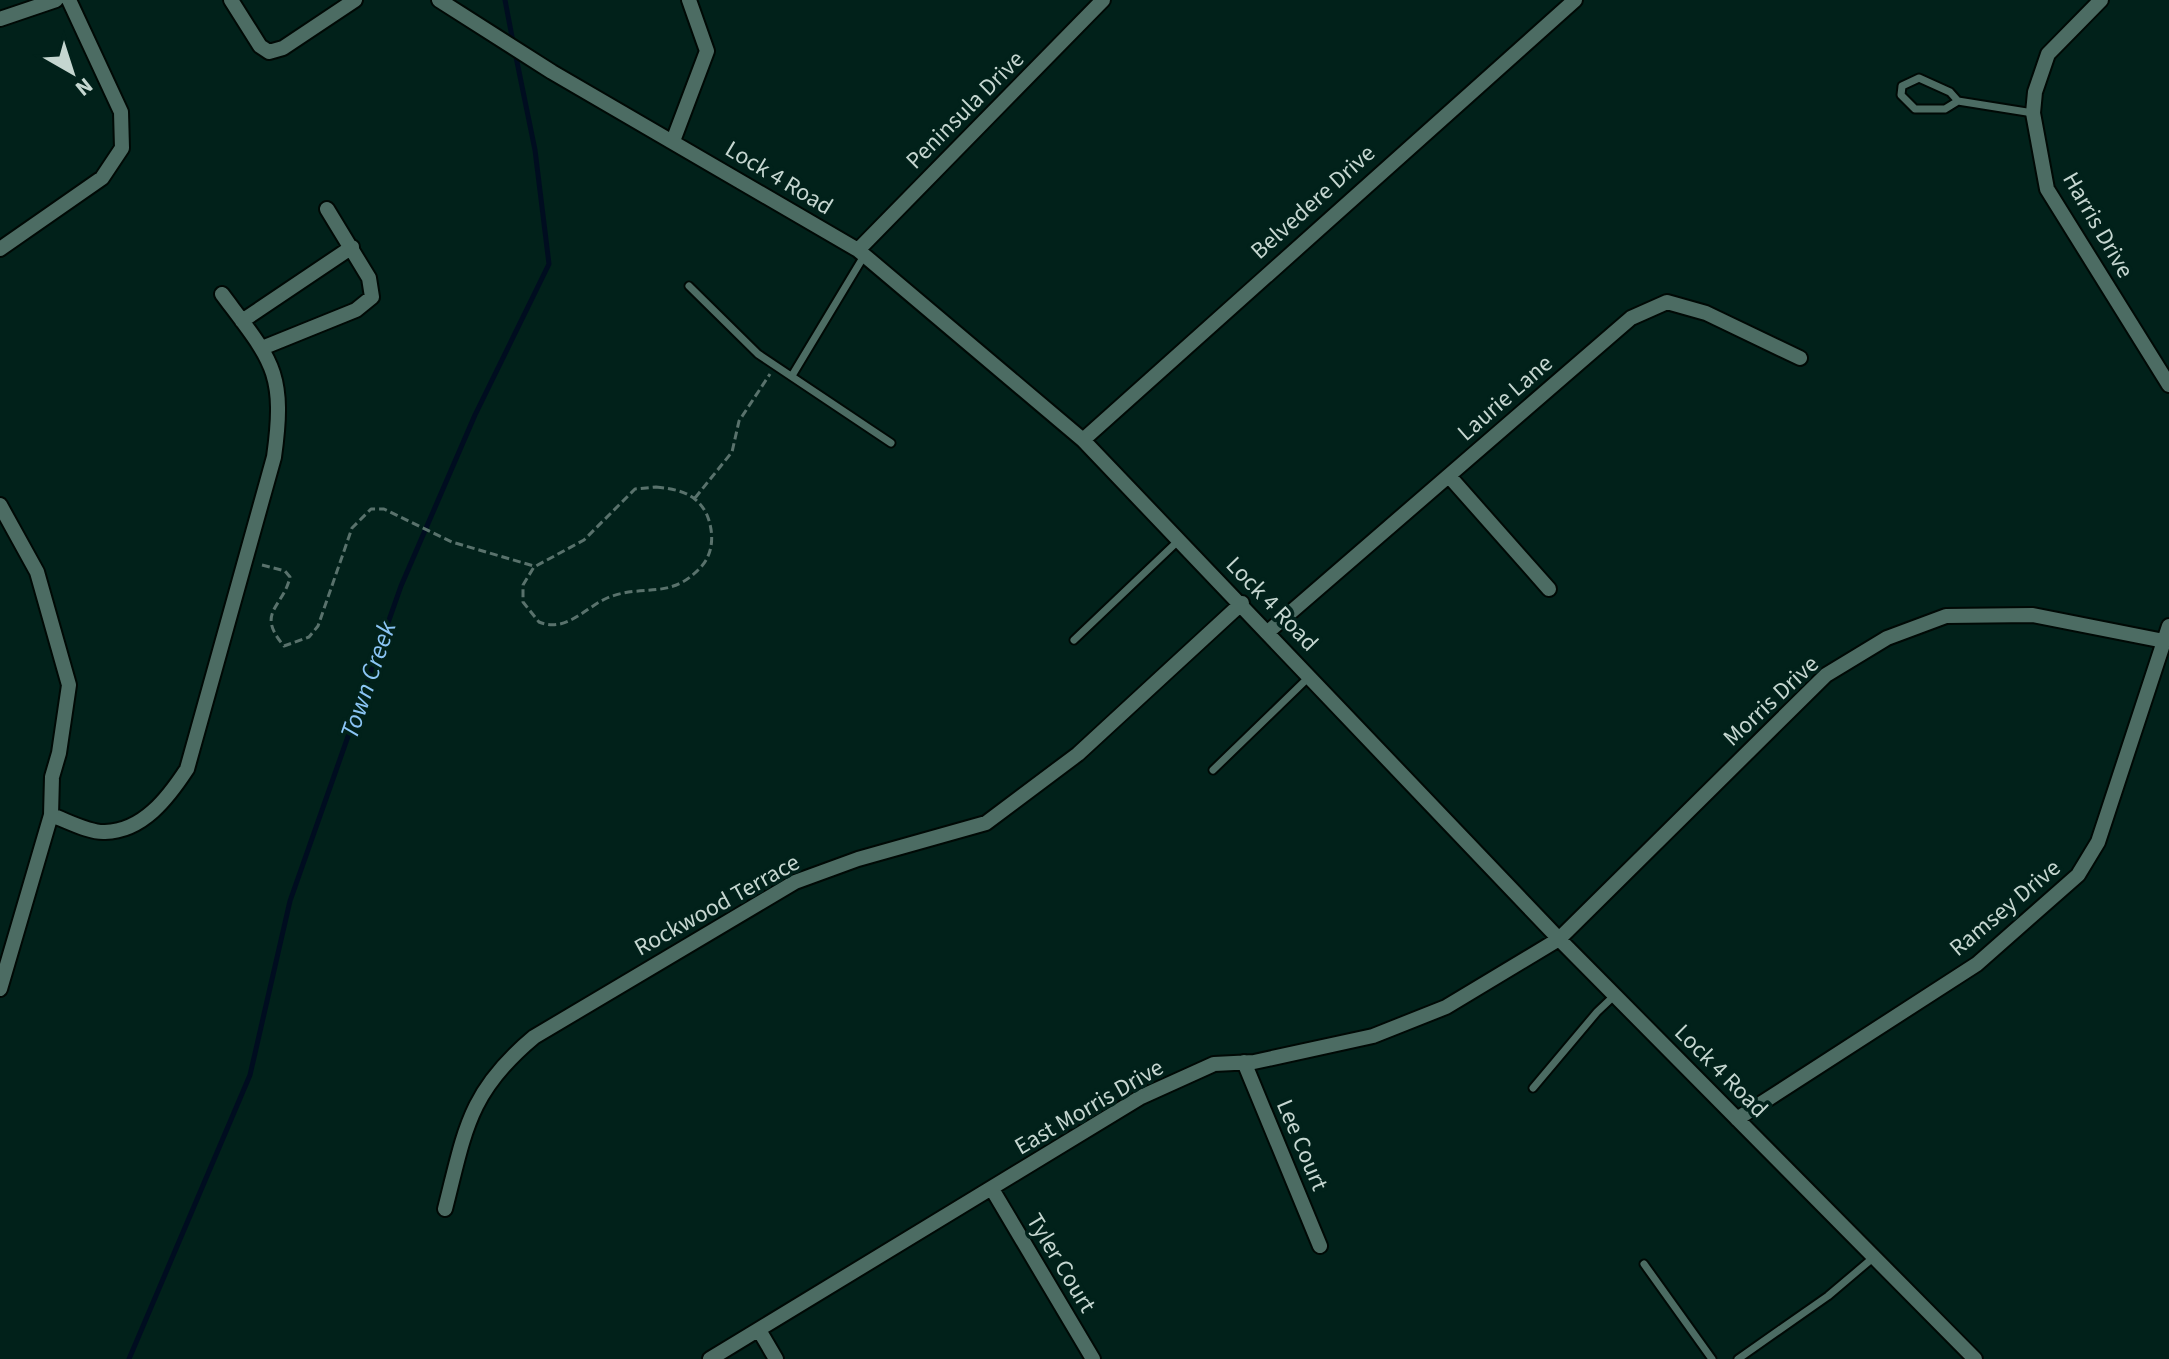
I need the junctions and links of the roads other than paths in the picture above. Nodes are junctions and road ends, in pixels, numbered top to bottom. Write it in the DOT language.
graph roads {
  1 [pos="56,0"];
  2 [pos="69,0"];
  3 [pos="231,0"];
  4 [pos="355,0"];
  5 [pos="439,0"];
  6 [pos="689,0"];
  7 [pos="1103,0"];
  8 [pos="1575,0"];
  9 [pos="2101,0"];
  10 [pos="0,19"];
  11 [pos="1958,101"];
  12 [pos="2033,113"];
  13 [pos="673,141"];
  14 [pos="327,209"];
  15 [pos="352,247"];
  16 [pos="0,249"];
  17 [pos="861,253"];
  18 [pos="689,286"];
  19 [pos="222,294"];
  20 [pos="242,321"];
  21 [pos="262,348"];
  22 [pos="1800,358"];
  23 [pos="793,374"];
  24 [pos="2169,385"];
  25 [pos="1083,440"];
  26 [pos="891,443"];
  27 [pos="1449,476"];
  28 [pos="0,505"];
  29 [pos="1180,539"];
  30 [pos="1549,589"];
  31 [pos="1242,603"];
  32 [pos="1269,631"];
  33 [pos="2167,634"];
  34 [pos="1074,640"];
  35 [pos="1311,676"];
  36 [pos="1213,770"];
  37 [pos="51,815"];
  38 [pos="1559,939"];
  39 [pos="0,989"];
  40 [pos="1615,995"];
  41 [pos="1244,1062"];
  42 [pos="1533,1088"];
  43 [pos="1737,1119"];
  44 [pos="992,1189"];
  45 [pos="445,1209"];
  46 [pos="1320,1246"];
  47 [pos="1874,1257"];
  48 [pos="1644,1264"];
  49 [pos="759,1330"];
  50 [pos="710,1359"];
  51 [pos="776,1359"];
  52 [pos="1093,1359"];
  53 [pos="1712,1359"];
  54 [pos="1738,1359"];
  55 [pos="1975,1359"];
  1 -- 10 [label="street"];
  2 -- 16 [label="street"];
  3 -- 4 [label="street"];
  5 -- 13 [label="street, Lock 4 Road"];
  6 -- 13 [label="street"];
  7 -- 17 [label="street, Peninsula Drive"];
  8 -- 25 [label="street, Belvedere Drive"];
  9 -- 12 [label="street, Harris Drive"];
  11 -- 11 [label="lane"];
  11 -- 12 [label="lane"];
  12 -- 24 [label="street, Harris Drive"];
  13 -- 17 [label="street, Lock 4 Road"];
  14 -- 15 [label="street"];
  15 -- 20 [label="street"];
  15 -- 21 [label="street"];
  17 -- 23 [label="lane"];
  17 -- 25 [label="street, Lock 4 Road"];
  18 -- 23 [label="lane"];
  19 -- 20 [label="street"];
  20 -- 21 [label="street"];
  21 -- 37 [label="street"];
  22 -- 27 [label="street, Laurie Lane"];
  23 -- 26 [label="lane"];
  25 -- 29 [label="street, Lock 4 Road"];
  27 -- 30 [label="street"];
  27 -- 32 [label="street, Laurie Lane"];
  28 -- 37 [label="street"];
  29 -- 31 [label="street, Lock 4 Road"];
  29 -- 34 [label="lane"];
  31 -- 32 [label="street, Lock 4 Road"];
  31 -- 45 [label="street, Rockwood Terrace"];
  32 -- 35 [label="street, Lock 4 Road"];
  33 -- 38 [label="street, Morris Drive"];
  33 -- 43 [label="street, Ramsey Drive"];
  35 -- 36 [label="lane"];
  35 -- 38 [label="street, Lock 4 Road"];
  37 -- 39 [label="street"];
  38 -- 40 [label="street, Lock 4 Road"];
  38 -- 41 [label="street, East Morris Drive"];
  40 -- 42 [label="lane"];
  40 -- 43 [label="street, Lock 4 Road"];
  41 -- 44 [label="street, East Morris Drive"];
  41 -- 46 [label="street, Lee Court"];
  43 -- 47 [label="street, Lock 4 Road"];
  44 -- 49 [label="street, East Morris Drive"];
  44 -- 52 [label="street, Tyler Court"];
  47 -- 54 [label="lane"];
  47 -- 55 [label="street, Lock 4 Road"];
  48 -- 53 [label="lane"];
  49 -- 50 [label="street, East Morris Drive"];
  49 -- 51 [label="street"];
}
